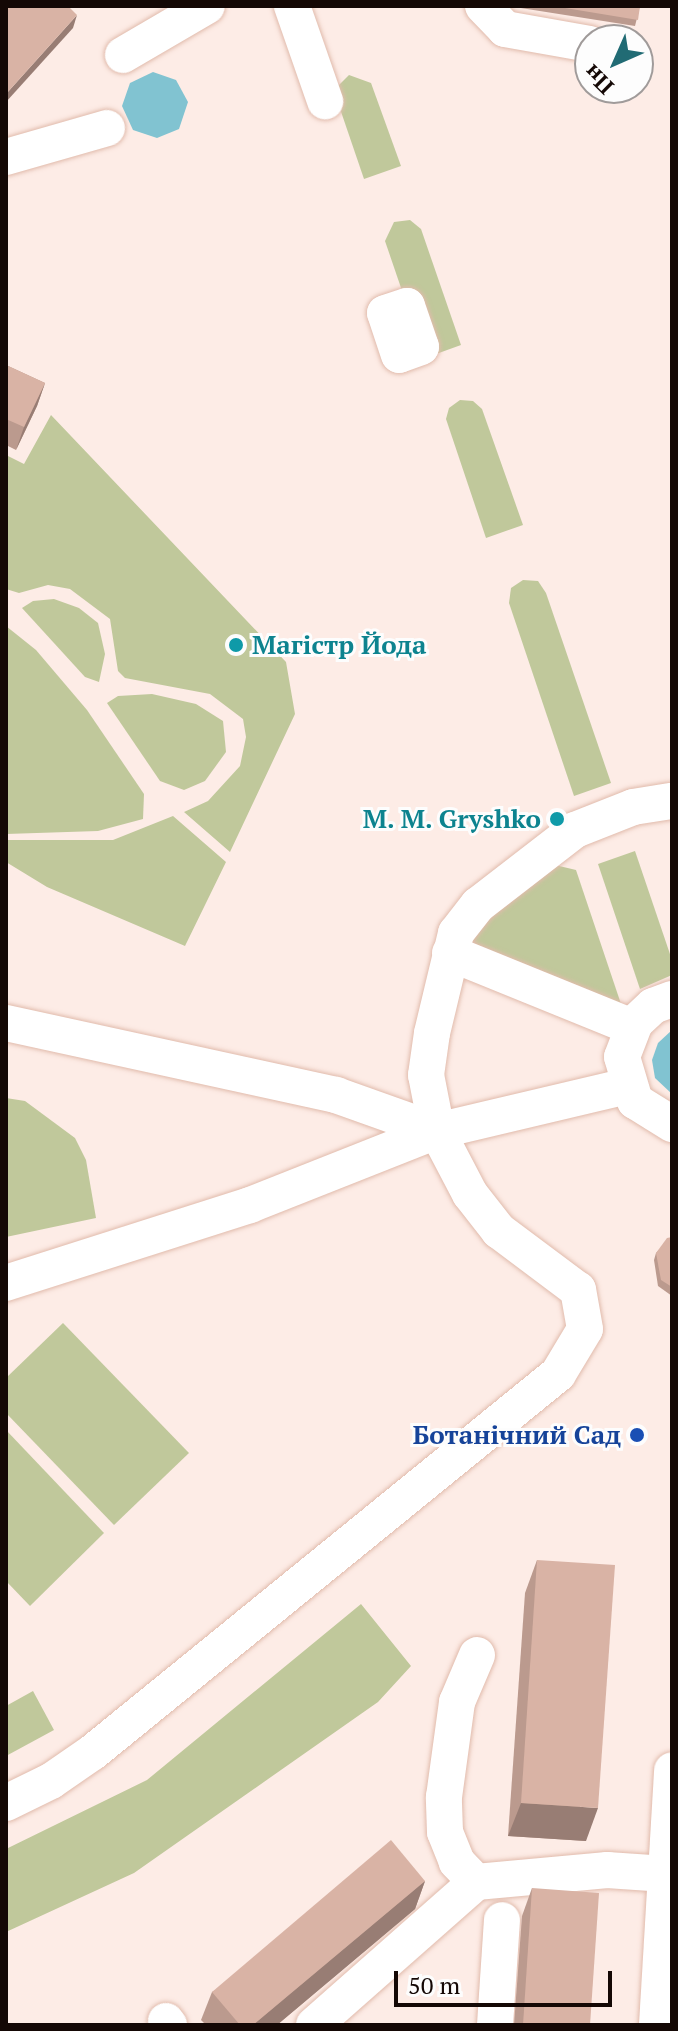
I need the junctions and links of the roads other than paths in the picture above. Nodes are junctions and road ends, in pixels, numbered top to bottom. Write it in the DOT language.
graph roads {
  1 [pos="207,6"];
  2 [pos="291,6"];
  3 [pos="483,6"];
  4 [pos="574,50"];
  5 [pos="123,55"];
  6 [pos="325,101"];
  7 [pos="107,128"];
  8 [pos="6,157"];
  9 [pos="672,801"];
  10 [pos="450,953"];
  11 [pos="672,999"];
  12 [pos="6,1023"];
  13 [pos="632,1027"];
  14 [pos="627,1086"];
  15 [pos="672,1124"];
  16 [pos="437,1131"];
  17 [pos="6,1283"];
  18 [pos="477,1655"];
  19 [pos="672,1770"];
  20 [pos="6,1803"];
  21 [pos="666,1874"];
  22 [pos="476,1882"];
  23 [pos="502,1920"];
  24 [pos="314,2025"];
  25 [pos="495,2025"];
  26 [pos="657,2025"];
  1 -- 5 [label="street"];
  2 -- 6 [label="street"];
  3 -- 4 [label="street"];
  7 -- 8 [label="street"];
  9 -- 10 [label="street"];
  10 -- 13 [label="street"];
  10 -- 16 [label="street"];
  11 -- 13 [label="street"];
  12 -- 16 [label="street"];
  13 -- 14 [label="street"];
  14 -- 15 [label="street"];
  14 -- 16 [label="street"];
  16 -- 17 [label="street"];
  16 -- 20 [label="street"];
  18 -- 22 [label="street"];
  19 -- 21 [label="street"];
  21 -- 22 [label="street"];
  21 -- 26 [label="street"];
  22 -- 24 [label="street"];
  23 -- 25 [label="street"];
}
